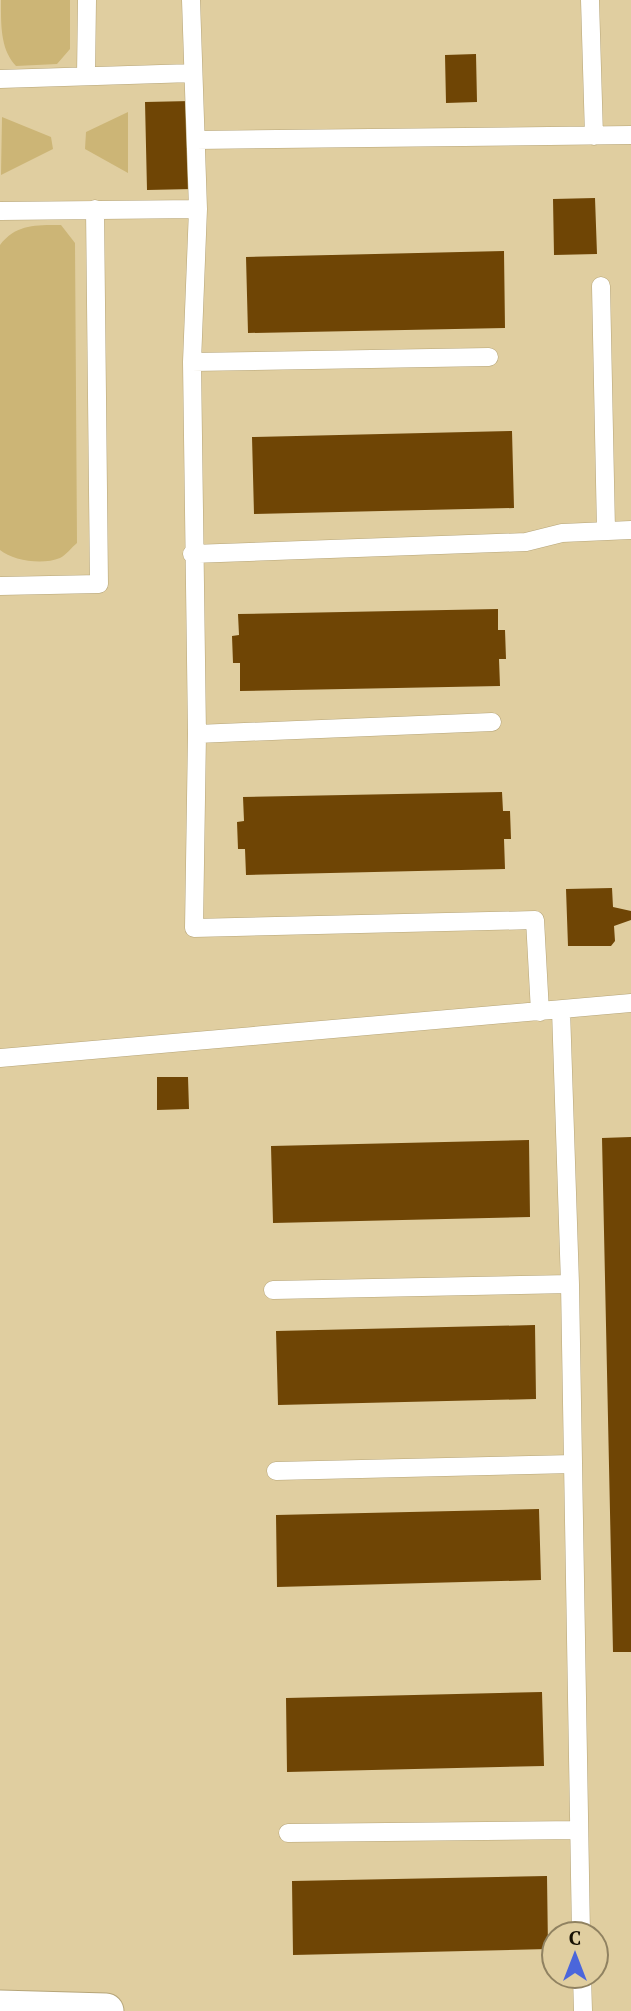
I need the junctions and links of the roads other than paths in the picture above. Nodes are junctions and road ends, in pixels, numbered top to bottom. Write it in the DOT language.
graph roads {
  1 [pos="87,0"];
  2 [pos="191,0"];
  3 [pos="590,0"];
  4 [pos="193,73"];
  5 [pos="86,76"];
  6 [pos="0,79"];
  7 [pos="631,135"];
  8 [pos="594,136"];
  9 [pos="195,140"];
  10 [pos="95,209"];
  11 [pos="198,209"];
  12 [pos="0,211"];
  13 [pos="601,286"];
  14 [pos="489,357"];
  15 [pos="192,362"];
  16 [pos="606,530"];
  17 [pos="631,530"];
  18 [pos="192,554"];
  19 [pos="0,586"];
  20 [pos="492,722"];
  21 [pos="197,734"];
  22 [pos="631,1003"];
  23 [pos="561,1010"];
  24 [pos="540,1012"];
  25 [pos="0,1058"];
  26 [pos="570,1284"];
  27 [pos="273,1290"];
  28 [pos="573,1464"];
  29 [pos="275,1471"];
  30 [pos="579,1830"];
  31 [pos="288,1833"];
  32 [pos="581,1920"];
  33 [pos="582,1990"];
  34 [pos="0,2008"];
  35 [pos="106,2011"];
  36 [pos="583,2011"];
  1 -- 5 [label="lane"];
  2 -- 4 [label="lane"];
  3 -- 8 [label="lane"];
  4 -- 5 [label="lane"];
  4 -- 9 [label="lane"];
  5 -- 6 [label="lane"];
  7 -- 8 [label="lane"];
  8 -- 9 [label="lane"];
  9 -- 11 [label="lane"];
  10 -- 11 [label="lane"];
  10 -- 12 [label="lane"];
  10 -- 19 [label="lane"];
  11 -- 15 [label="lane"];
  13 -- 16 [label="lane"];
  14 -- 15 [label="lane"];
  15 -- 18 [label="lane"];
  16 -- 17 [label="lane"];
  16 -- 18 [label="lane"];
  18 -- 21 [label="lane"];
  20 -- 21 [label="lane"];
  21 -- 24 [label="lane"];
  22 -- 23 [label="lane"];
  23 -- 24 [label="lane"];
  23 -- 26 [label="lane"];
  24 -- 25 [label="lane"];
  26 -- 27 [label="lane"];
  26 -- 28 [label="lane"];
  28 -- 29 [label="lane"];
  28 -- 30 [label="lane"];
  30 -- 31 [label="lane"];
  30 -- 32 [label="lane"];
  33 -- 36 [label="lane"];
  34 -- 35 [label="street"];
}
